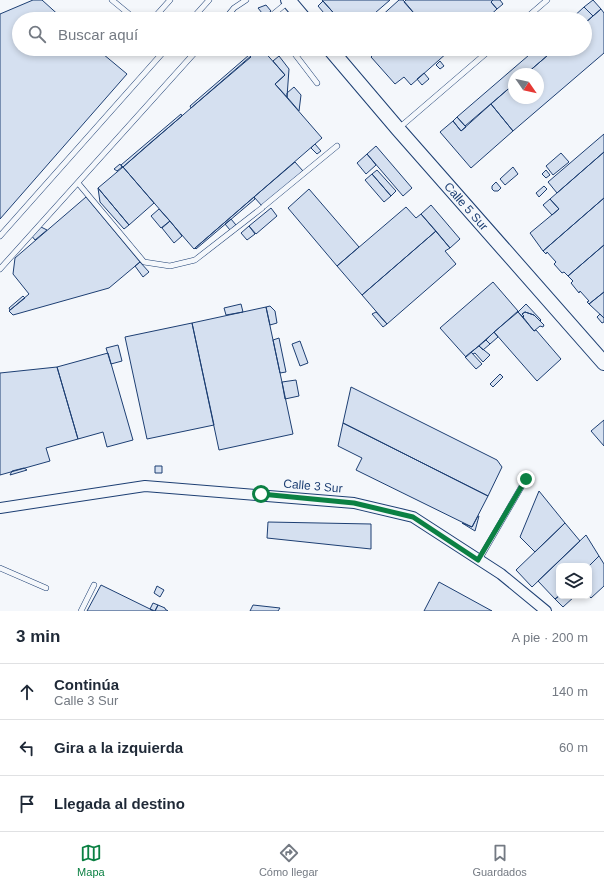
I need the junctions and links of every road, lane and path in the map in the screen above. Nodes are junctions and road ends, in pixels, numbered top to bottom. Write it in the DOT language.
graph roads {
  1 [pos="112,0"];
  2 [pos="170,0"];
  3 [pos="209,0"];
  4 [pos="246,0"];
  5 [pos="547,0"];
  6 [pos="289,1"];
  7 [pos="127,12"];
  8 [pos="159,12"];
  9 [pos="198,12"];
  10 [pos="231,12"];
  11 [pos="276,12"];
  12 [pos="298,12"];
  13 [pos="533,12"];
  14 [pos="160,56"];
  15 [pos="192,56"];
  16 [pos="296,56"];
  17 [pos="336,56"];
  18 [pos="483,56"];
  19 [pos="317,83"];
  20 [pos="398,129"];
  21 [pos="337,146"];
  22 [pos="78,183"];
  23 [pos="0,236"];
  24 [pos="0,269"];
  25 [pos="604,363"];
  26 [pos="526,479"];
  27 [pos="0,508"];
  28 [pos="478,560"];
  29 [pos="0,568"];
  30 [pos="94,585"];
  31 [pos="46,588"];
  32 [pos="81,611"];
  33 [pos="546,611"];
  1 -- 7 [label="lane"];
  2 -- 8 [label="lane"];
  3 -- 9 [label="lane"];
  4 -- 10 [label="lane"];
  5 -- 13 [label="lane"];
  6 -- 11 [label="lane"];
  6 -- 12 [label="street"];
  14 -- 23 [label="lane"];
  15 -- 22 [label="lane"];
  16 -- 19 [label="lane"];
  17 -- 20 [label="street, Calle 5 Sur"];
  18 -- 20 [label="lane"];
  20 -- 25 [label="street, Calle 5 Sur"];
  21 -- 22 [label="lane"];
  22 -- 24 [label="lane"];
  26 -- 28 [label="lane"];
  27 -- 28 [label="street, Calle 3 Sur"];
  28 -- 33 [label="street, Calle 3 Sur"];
  29 -- 31 [label="lane"];
  30 -- 32 [label="lane"];
}
